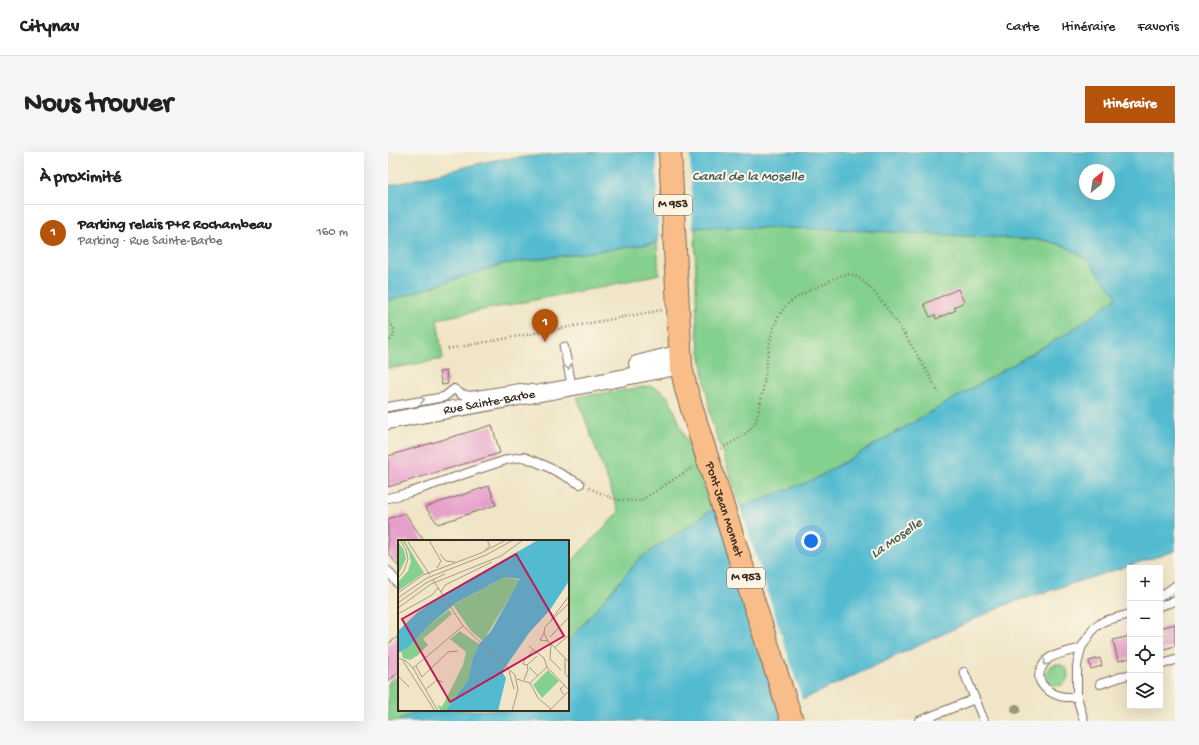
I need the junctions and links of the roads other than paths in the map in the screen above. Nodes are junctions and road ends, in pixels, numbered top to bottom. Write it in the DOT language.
graph roads {
  1 [pos="670,152"];
  2 [pos="564,347"];
  3 [pos="674,359"];
  4 [pos="572,387"];
  5 [pos="451,391"];
  6 [pos="551,391"];
  7 [pos="388,407"];
  8 [pos="449,410"];
  9 [pos="388,421"];
  10 [pos="580,484"];
  11 [pos="388,498"];
  12 [pos="388,571"];
  13 [pos="398,584"];
  14 [pos="1175,586"];
  15 [pos="1163,595"];
  16 [pos="1175,602"];
  17 [pos="1163,605"];
  18 [pos="1127,615"];
  19 [pos="1081,648"];
  20 [pos="1175,660"];
  21 [pos="1163,663"];
  22 [pos="964,672"];
  23 [pos="1127,675"];
  24 [pos="1100,684"];
  25 [pos="1078,697"];
  26 [pos="975,699"];
  27 [pos="792,721"];
  28 [pos="919,721"];
  29 [pos="984,721"];
  30 [pos="1084,721"];
  1 -- 3 [label="main road, M 953"];
  2 -- 4 [label="lane, one-way"];
  3 -- 4 [label="street, Rue Sainte-Barbe"];
  3 -- 27 [label="main road, Pont Jean Monnet / M 953, bridge"];
  4 -- 6 [label="street, Rue Sainte-Barbe"];
  5 -- 6 [label="lane"];
  7 -- 5 [label="lane, one-way"];
  5 -- 8 [label="lane"];
  6 -- 8 [label="street, Rue Sainte-Barbe"];
  8 -- 9 [label="street, Rue Sainte-Barbe"];
  10 -- 11 [label="lane"];
  12 -- 13 [label="lane"];
  14 -- 15 [label="lane"];
  16 -- 17 [label="lane"];
  18 -- 19 [label="lane"];
  19 -- 25 [label="lane"];
  19 -- 25 [label="lane, one-way"];
  20 -- 21 [label="lane"];
  22 -- 26 [label="lane"];
  23 -- 24 [label="lane"];
  25 -- 30 [label="lane"];
  26 -- 28 [label="lane"];
  26 -- 29 [label="lane"];
}
